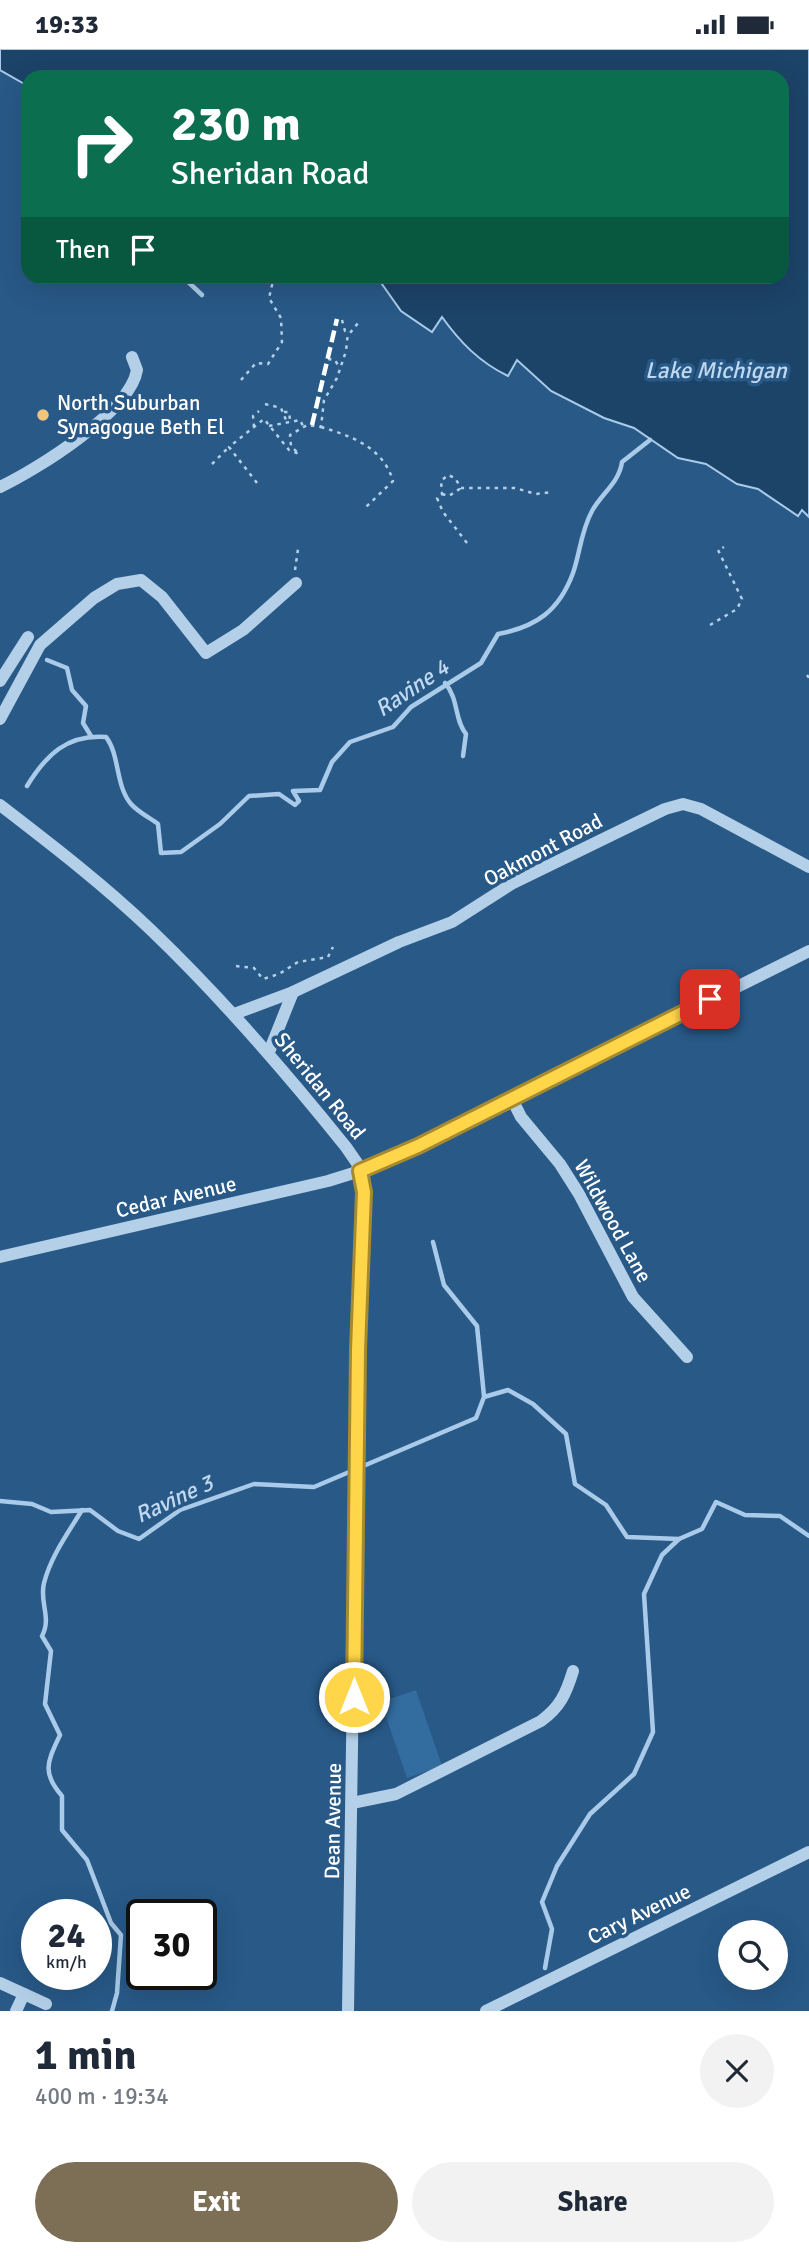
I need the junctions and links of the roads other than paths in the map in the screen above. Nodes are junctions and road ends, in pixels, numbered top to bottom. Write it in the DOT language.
graph roads {
  1 [pos="132,357"];
  2 [pos="0,487"];
  3 [pos="296,583"];
  4 [pos="29,637"];
  5 [pos="0,681"];
  6 [pos="0,719"];
  7 [pos="0,805"];
  8 [pos="809,867"];
  9 [pos="809,951"];
  10 [pos="293,992"];
  11 [pos="234,1014"];
  12 [pos="269,1052"];
  13 [pos="512,1099"];
  14 [pos="360,1171"];
  15 [pos="0,1257"];
  16 [pos="687,1357"];
  17 [pos="573,1671"];
  18 [pos="352,1804"];
  19 [pos="809,1852"];
  20 [pos="0,1983"];
  21 [pos="24,1994"];
  22 [pos="46,2004"];
  23 [pos="16,2011"];
  24 [pos="348,2011"];
  25 [pos="486,2011"];
  1 -- 2 [label="street"];
  3 -- 6 [label="street"];
  4 -- 5 [label="street"];
  7 -- 11 [label="street, Sheridan Road"];
  8 -- 10 [label="street, Oakmont Road"];
  9 -- 13 [label="street, Sheridan Road"];
  10 -- 11 [label="street, Oakmont Road"];
  10 -- 12 [label="street"];
  11 -- 12 [label="street, Sheridan Road"];
  12 -- 14 [label="street, Sheridan Road"];
  13 -- 14 [label="street, Sheridan Road"];
  13 -- 16 [label="street, Wildwood Lane"];
  14 -- 15 [label="street, Cedar Avenue"];
  14 -- 18 [label="street, Dean Avenue"];
  17 -- 18 [label="street"];
  18 -- 24 [label="street, Dean Avenue"];
  19 -- 25 [label="street, Cary Avenue"];
  20 -- 21 [label="street"];
  21 -- 22 [label="street"];
  21 -- 23 [label="street"];
}
